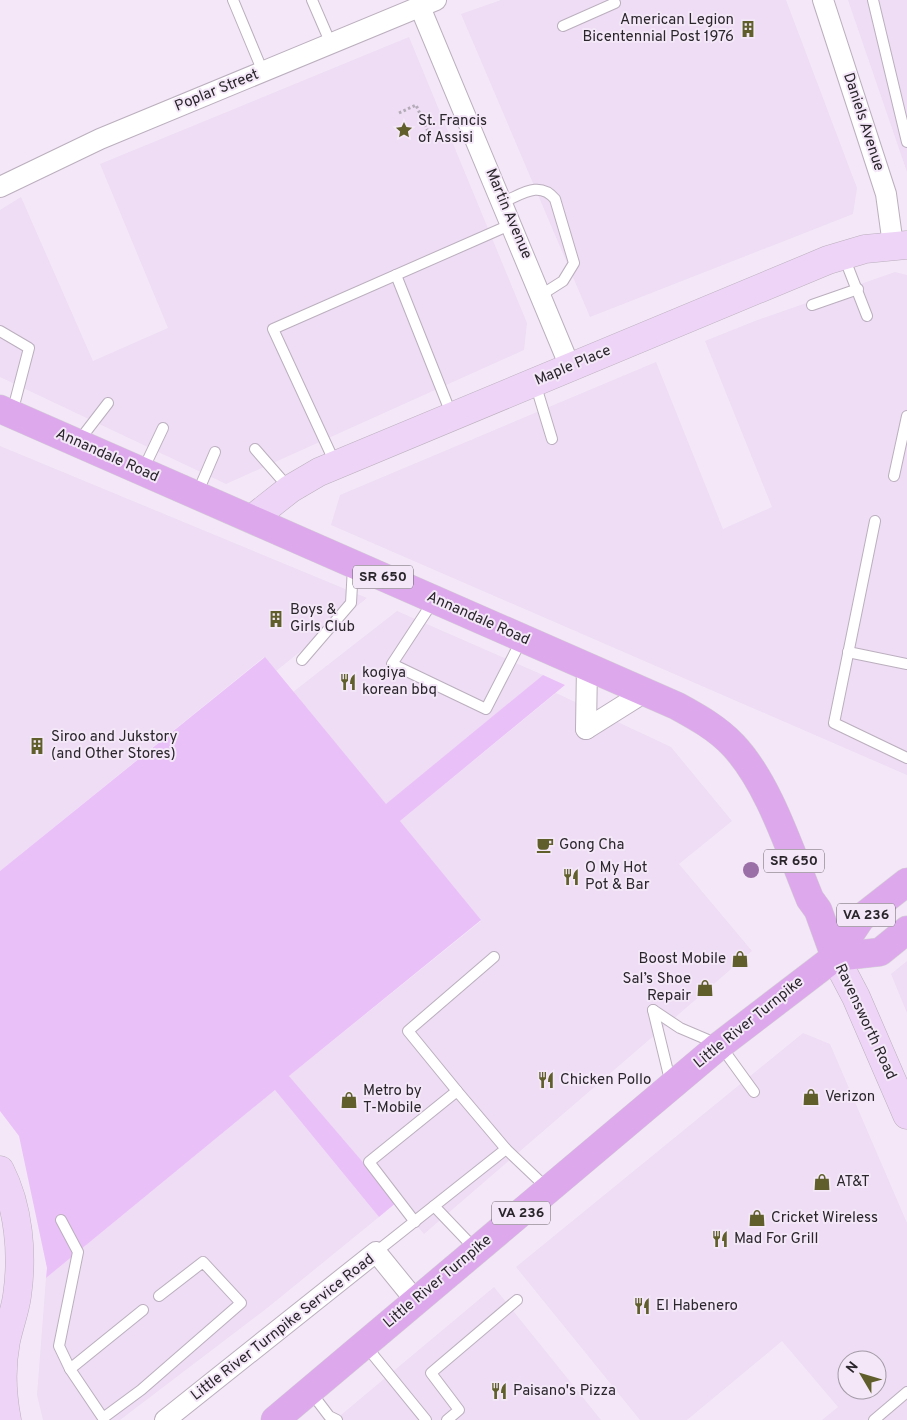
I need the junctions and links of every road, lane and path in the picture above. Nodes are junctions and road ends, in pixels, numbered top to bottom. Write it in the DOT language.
graph roads {
  1 [pos="233,0"];
  2 [pos="312,0"];
  3 [pos="823,0"];
  4 [pos="873,0"];
  5 [pos="617,1"];
  6 [pos="428,4"];
  7 [pos="563,26"];
  8 [pos="331,44"];
  9 [pos="263,72"];
  10 [pos="399,113"];
  11 [pos="904,125"];
  12 [pos="430,136"];
  13 [pos="907,142"];
  14 [pos="0,187"];
  15 [pos="502,202"];
  16 [pos="512,224"];
  17 [pos="900,245"];
  18 [pos="843,256"];
  19 [pos="396,275"];
  20 [pos="858,289"];
  21 [pos="541,295"];
  22 [pos="812,305"];
  23 [pos="867,316"];
  24 [pos="0,332"];
  25 [pos="570,367"];
  26 [pos="535,382"];
  27 [pos="108,403"];
  28 [pos="6,411"];
  29 [pos="452,416"];
  30 [pos="907,416"];
  31 [pos="164,428"];
  32 [pos="552,439"];
  33 [pos="77,442"];
  34 [pos="256,449"];
  35 [pos="215,452"];
  36 [pos="336,465"];
  37 [pos="142,471"];
  38 [pos="894,476"];
  39 [pos="290,489"];
  40 [pos="197,495"];
  41 [pos="252,519"];
  42 [pos="875,522"];
  43 [pos="353,563"];
  44 [pos="435,600"];
  45 [pos="523,638"];
  46 [pos="848,652"];
  47 [pos="302,660"];
  48 [pos="907,664"];
  49 [pos="587,666"];
  50 [pos="644,692"];
  51 [pos="907,758"];
  52 [pos="907,882"];
  53 [pos="907,930"];
  54 [pos="494,957"];
  55 [pos="835,957"];
  56 [pos="720,1045"];
  57 [pos="671,1086"];
  58 [pos="456,1091"];
  59 [pos="754,1092"];
  60 [pos="907,1115"];
  61 [pos="506,1149"];
  62 [pos="0,1170"];
  63 [pos="549,1190"];
  64 [pos="434,1206"];
  65 [pos="61,1220"];
  66 [pos="414,1222"];
  67 [pos="476,1250"];
  68 [pos="376,1252"];
  69 [pos="159,1296"];
  70 [pos="415,1300"];
  71 [pos="517,1300"];
  72 [pos="143,1310"];
  73 [pos="3,1339"];
  74 [pos="364,1344"];
  75 [pos="70,1368"];
  76 [pos="310,1390"];
  77 [pos="907,1392"];
  78 [pos="332,1419"];
  79 [pos="7,1420"];
  80 [pos="165,1420"];
  81 [pos="275,1420"];
  82 [pos="426,1420"];
  83 [pos="447,1420"];
  84 [pos="874,1420"];
  1 -- 9 [label="lane"];
  2 -- 8 [label="lane"];
  3 -- 17 [label="street, Daniels Avenue"];
  4 -- 11 [label="lane"];
  5 -- 7 [label="lane"];
  6 -- 8 [label="street, Poplar Street"];
  6 -- 15 [label="street, Martin Avenue"];
  8 -- 9 [label="street, Poplar Street"];
  9 -- 14 [label="street, Poplar Street"];
  10 -- 12 [label="path"];
  11 -- 13 [label="lane"];
  15 -- 16 [label="street, Martin Avenue"];
  15 -- 21 [label="lane"];
  16 -- 19 [label="lane"];
  16 -- 21 [label="street, Martin Avenue"];
  17 -- 18 [label="street, Maple Place"];
  18 -- 20 [label="lane"];
  18 -- 25 [label="street, Maple Place"];
  19 -- 29 [label="lane"];
  19 -- 36 [label="lane"];
  20 -- 22 [label="lane"];
  20 -- 23 [label="lane"];
  21 -- 25 [label="street, Martin Avenue"];
  24 -- 28 [label="lane"];
  25 -- 26 [label="street, Maple Place"];
  26 -- 29 [label="street, Maple Place"];
  26 -- 32 [label="lane"];
  27 -- 33 [label="lane"];
  28 -- 33 [label="main road, Annandale Road / SR 650"];
  29 -- 36 [label="street, Maple Place"];
  30 -- 38 [label="lane"];
  31 -- 37 [label="lane"];
  33 -- 37 [label="main road, Annandale Road / SR 650"];
  34 -- 39 [label="lane"];
  35 -- 40 [label="lane"];
  36 -- 39 [label="street, Maple Place"];
  37 -- 40 [label="main road, Annandale Road / SR 650"];
  39 -- 41 [label="street, Maple Place"];
  40 -- 41 [label="main road, Annandale Road / SR 650"];
  41 -- 43 [label="main road, Annandale Road / SR 650"];
  42 -- 46 [label="lane"];
  43 -- 44 [label="main road, Annandale Road / SR 650"];
  43 -- 47 [label="lane"];
  44 -- 45 [label="main road, Annandale Road / SR 650"];
  44 -- 45 [label="lane"];
  45 -- 49 [label="main road, Annandale Road / SR 650"];
  46 -- 48 [label="lane"];
  46 -- 51 [label="lane"];
  49 -- 50 [label="main road, Annandale Road / SR 650"];
  49 -- 50 [label="street"];
  50 -- 55 [label="main road, Annandale Road / SR 650"];
  52 -- 55 [label="main road, Little River Turnpike / VA 236"];
  53 -- 55 [label="main road, VA 236"];
  54 -- 58 [label="lane"];
  55 -- 56 [label="main road, Little River Turnpike / VA 236"];
  55 -- 60 [label="street, Ravensworth Road"];
  56 -- 57 [label="main road, Little River Turnpike / VA 236"];
  56 -- 57 [label="lane"];
  56 -- 59 [label="lane"];
  57 -- 63 [label="main road, Little River Turnpike / VA 236"];
  58 -- 61 [label="lane"];
  58 -- 66 [label="lane"];
  61 -- 63 [label="lane"];
  61 -- 64 [label="lane"];
  62 -- 73 [label="street"];
  63 -- 67 [label="main road, Little River Turnpike / VA 236"];
  64 -- 66 [label="lane"];
  64 -- 67 [label="lane"];
  65 -- 75 [label="lane"];
  66 -- 68 [label="lane"];
  67 -- 70 [label="main road, Little River Turnpike / VA 236"];
  68 -- 70 [label="street, Little River Turnpike Service Road"];
  68 -- 80 [label="street, Little River Turnpike Service Road"];
  69 -- 75 [label="lane"];
  70 -- 74 [label="main road, Little River Turnpike / VA 236"];
  71 -- 83 [label="lane"];
  72 -- 75 [label="lane"];
  73 -- 79 [label="street"];
  74 -- 76 [label="main road, Little River Turnpike / VA 236"];
  74 -- 82 [label="lane"];
  76 -- 78 [label="lane"];
  76 -- 81 [label="main road, Little River Turnpike / VA 236"];
  77 -- 84 [label="lane"];
}
